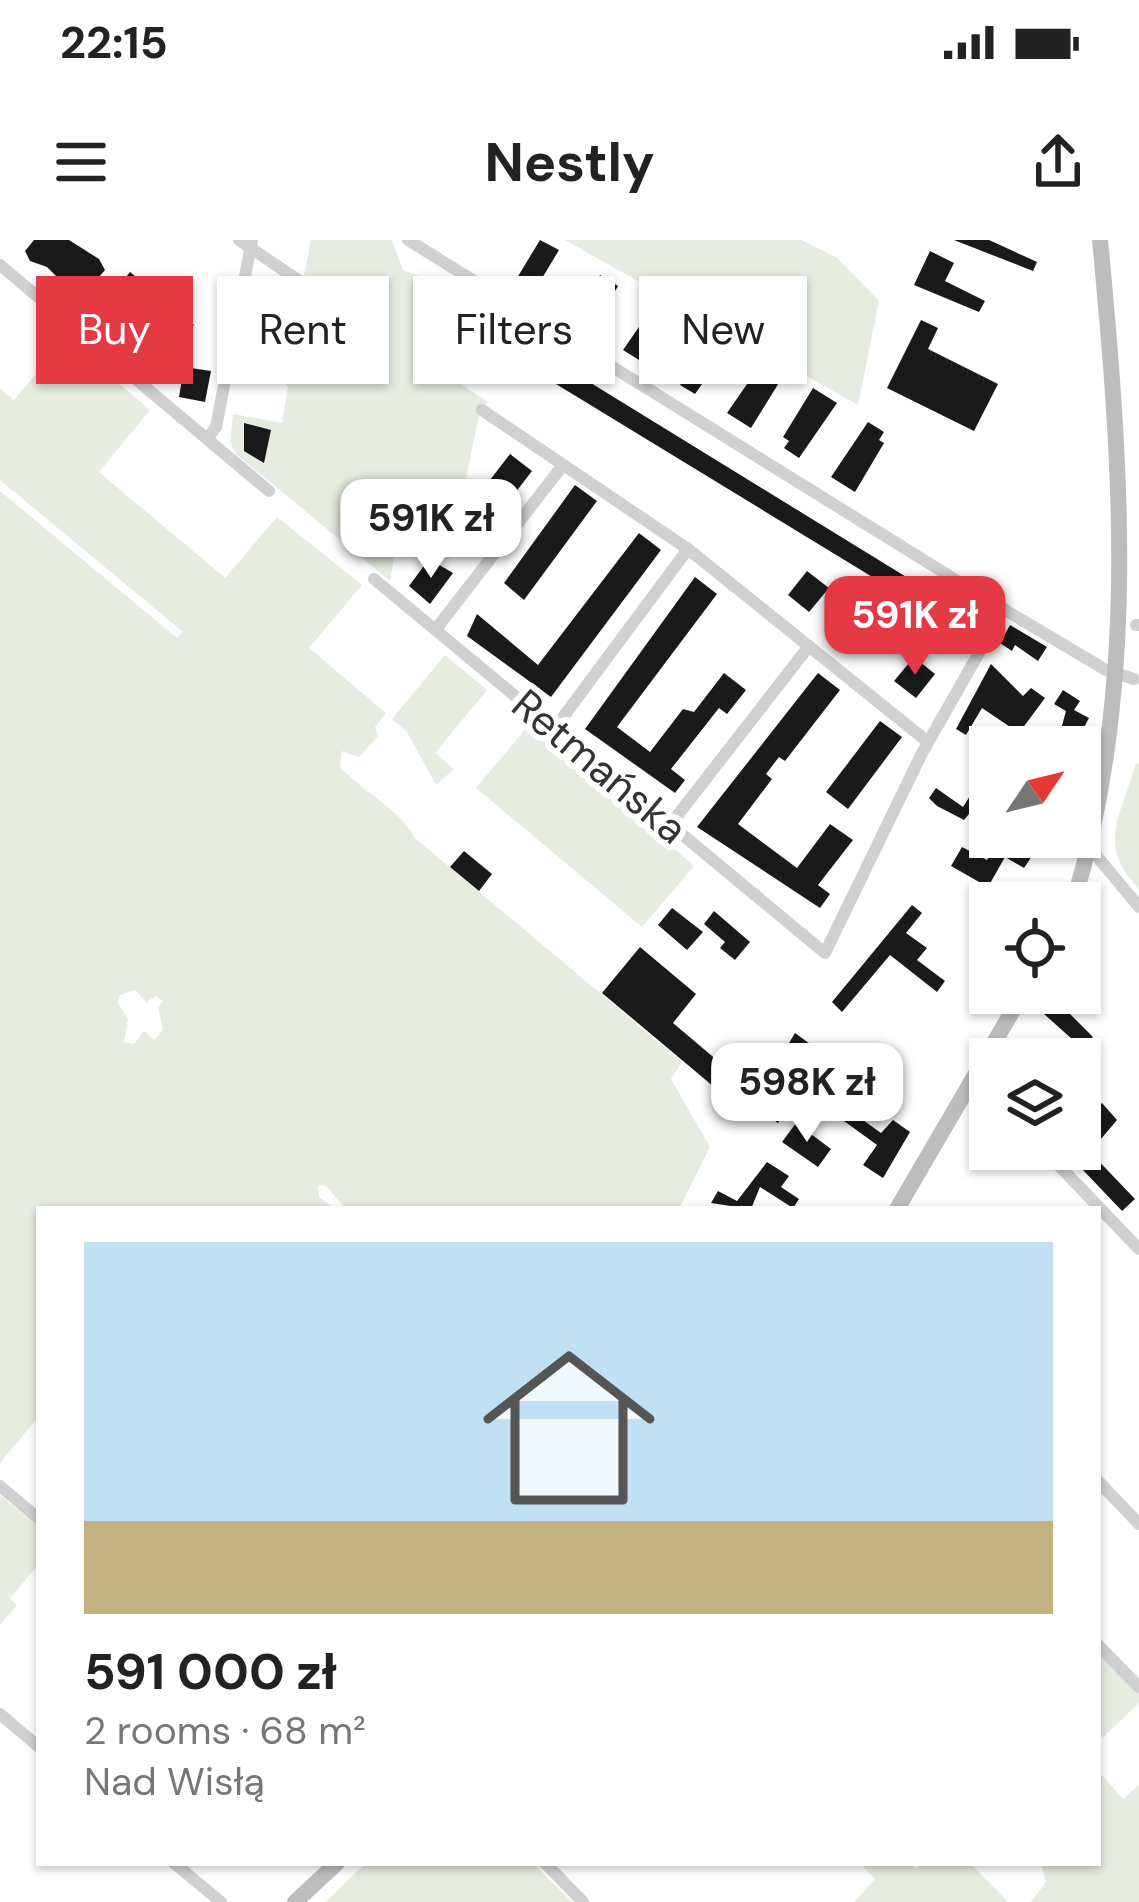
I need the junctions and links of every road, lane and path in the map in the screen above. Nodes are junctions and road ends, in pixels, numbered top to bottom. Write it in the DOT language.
graph roads {
  1 [pos="408,240"];
  2 [pos="1100,240"];
  3 [pos="248,243"];
  4 [pos="0,265"];
  5 [pos="293,276"];
  6 [pos="482,410"];
  7 [pos="207,439"];
  8 [pos="563,465"];
  9 [pos="269,491"];
  10 [pos="688,549"];
  11 [pos="374,579"];
  12 [pos="1004,609"];
  13 [pos="1137,625"];
  14 [pos="436,629"];
  15 [pos="809,646"];
  16 [pos="1134,679"];
  17 [pos="555,728"];
  18 [pos="928,742"];
  19 [pos="670,825"];
  20 [pos="1101,833"];
  21 [pos="1098,858"];
  22 [pos="1139,907"];
  23 [pos="969,1086"];
  24 [pos="1063,1170"];
  25 [pos="899,1206"];
  26 [pos="1098,1206"];
  27 [pos="1101,1209"];
  28 [pos="1139,1249"];
  29 [pos="1101,1484"];
  30 [pos="0,1486"];
  31 [pos="36,1516"];
  32 [pos="1139,1524"];
  33 [pos="1101,1648"];
  34 [pos="1139,1687"];
  35 [pos="0,1714"];
  36 [pos="36,1744"];
  37 [pos="178,1866"];
  38 [pos="334,1866"];
  39 [pos="548,1866"];
  40 [pos="221,1902"];
  41 [pos="296,1902"];
  42 [pos="583,1902"];
  1 -- 12 [label="street"];
  2 -- 13 [label="main road"];
  3 -- 5 [label="street"];
  3 -- 7 [label="street"];
  4 -- 7 [label="street"];
  6 -- 8 [label="street"];
  7 -- 9 [label="street"];
  8 -- 10 [label="street"];
  8 -- 14 [label="street"];
  10 -- 15 [label="street"];
  10 -- 17 [label="street"];
  11 -- 14 [label="street, Retmańska"];
  12 -- 16 [label="street"];
  12 -- 18 [label="street"];
  13 -- 16 [label="main road"];
  14 -- 17 [label="street, Retmańska"];
  15 -- 18 [label="street"];
  15 -- 19 [label="street"];
  16 -- 20 [label="main road"];
  17 -- 19 [label="street, Retmańska"];
  18 -- 19 [label="street, Retmańska"];
  21 -- 22 [label="street"];
  23 -- 25 [label="main road"];
  24 -- 26 [label="street"];
  27 -- 28 [label="street"];
  29 -- 32 [label="street"];
  30 -- 31 [label="street"];
  33 -- 34 [label="street"];
  35 -- 36 [label="street"];
  37 -- 40 [label="street"];
  38 -- 41 [label="main road"];
  39 -- 42 [label="street"];
}
